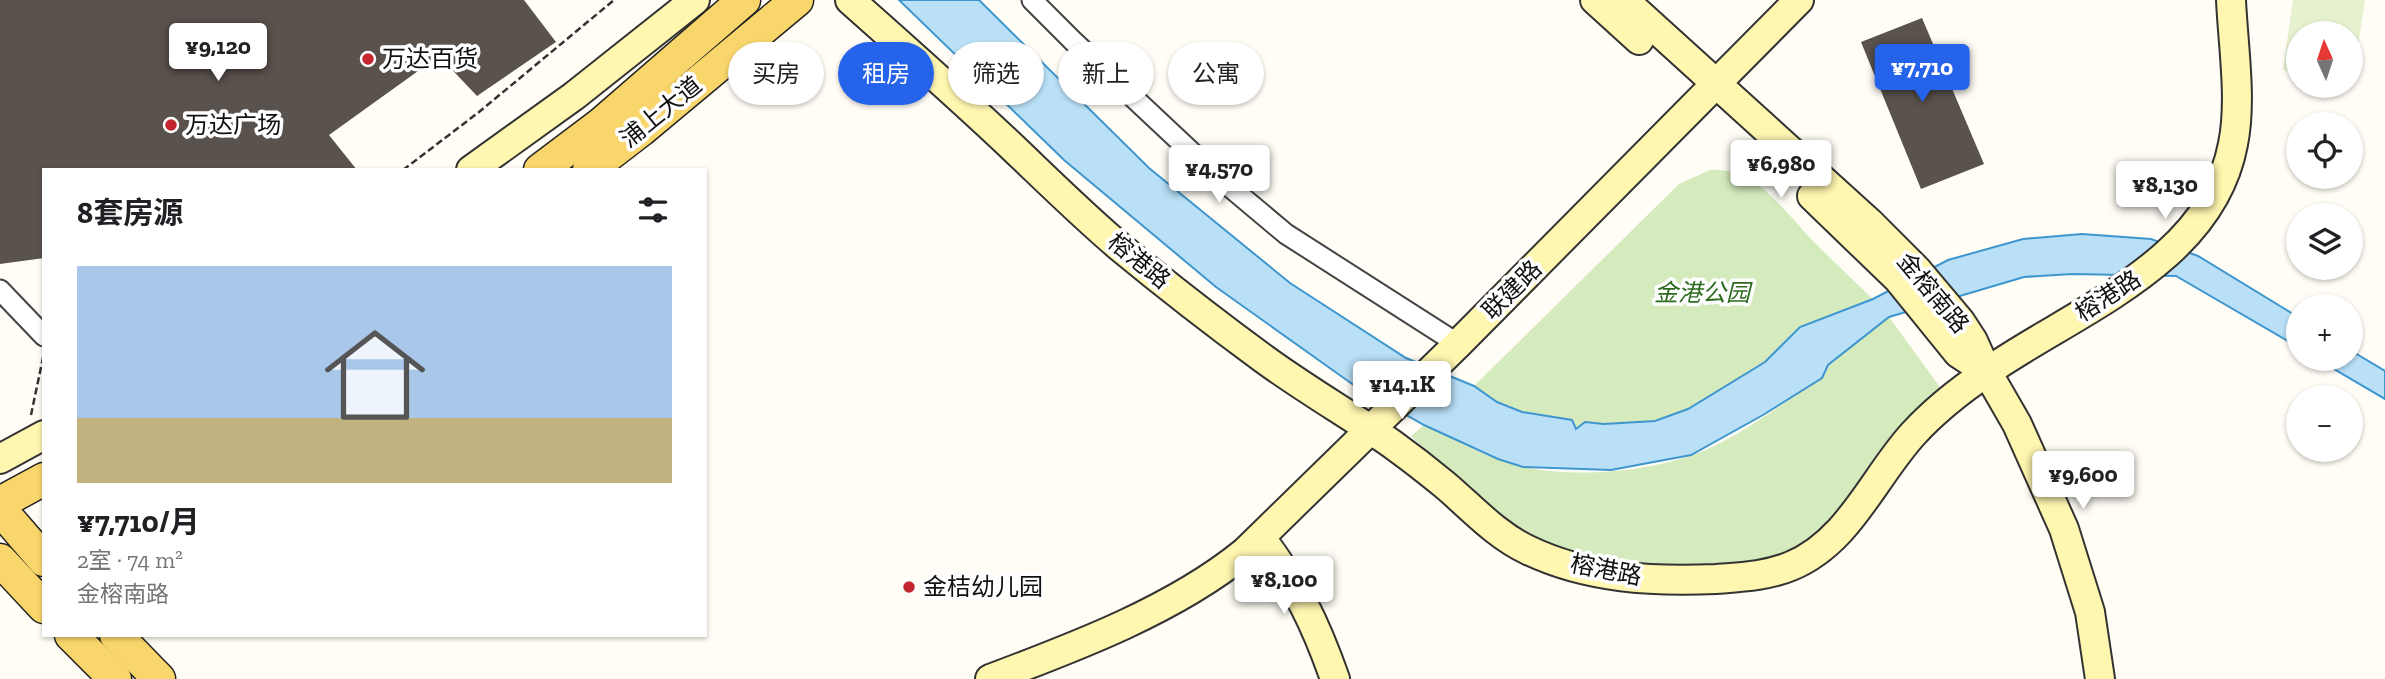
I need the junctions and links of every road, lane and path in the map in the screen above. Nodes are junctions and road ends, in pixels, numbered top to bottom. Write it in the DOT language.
graph roads {
  1 [pos="614,0"];
  2 [pos="695,0"];
  3 [pos="744,0"];
  4 [pos="797,0"];
  5 [pos="850,0"];
  6 [pos="1032,0"];
  7 [pos="1595,0"];
  8 [pos="1624,0"];
  9 [pos="1799,0"];
  10 [pos="2231,0"];
  11 [pos="1710,91"];
  12 [pos="406,168"];
  13 [pos="474,168"];
  14 [pos="543,168"];
  15 [pos="592,168"];
  16 [pos="0,290"];
  17 [pos="42,334"];
  18 [pos="1458,345"];
  19 [pos="42,370"];
  20 [pos="1987,372"];
  21 [pos="1371,430"];
  22 [pos="34,440"];
  23 [pos="0,460"];
  24 [pos="42,480"];
  25 [pos="0,503"];
  26 [pos="0,509"];
  27 [pos="22,533"];
  28 [pos="1261,538"];
  29 [pos="42,558"];
  30 [pos="0,560"];
  31 [pos="42,605"];
  32 [pos="74,637"];
  33 [pos="118,637"];
  34 [pos="115,679"];
  35 [pos="159,679"];
  36 [pos="990,679"];
  37 [pos="1335,679"];
  38 [pos="2100,679"];
  1 -- 12 [label="path"];
  2 -- 13 [label="street"];
  3 -- 14 [label="main road, 浦上大道"];
  4 -- 15 [label="main road, 浦上大道"];
  5 -- 21 [label="street, 榕港路"];
  6 -- 18 [label="street"];
  7 -- 11 [label="street"];
  8 -- 11 [label="street, 金榕南路"];
  9 -- 11 [label="street, 联建路"];
  10 -- 20 [label="street, 榕港路"];
  11 -- 18 [label="street, 联建路"];
  11 -- 20 [label="street, 金榕南路"];
  16 -- 17 [label="street"];
  18 -- 21 [label="street, 联建路"];
  19 -- 22 [label="path"];
  20 -- 21 [label="street, 榕港路"];
  20 -- 38 [label="street, 金榕南路"];
  21 -- 28 [label="street, 联建路"];
  22 -- 23 [label="street"];
  24 -- 25 [label="main road"];
  26 -- 27 [label="main road"];
  27 -- 29 [label="main road"];
  28 -- 36 [label="street, 联建路"];
  28 -- 37 [label="street"];
  30 -- 31 [label="main road"];
  32 -- 34 [label="main road"];
  33 -- 35 [label="main road"];
}
